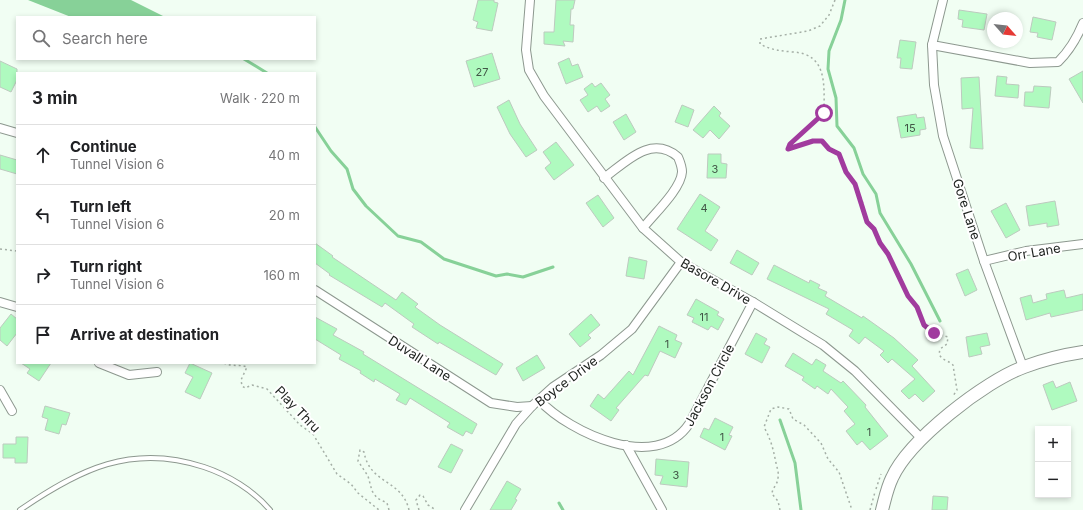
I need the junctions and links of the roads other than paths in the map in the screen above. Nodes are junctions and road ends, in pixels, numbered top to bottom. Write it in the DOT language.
graph roads {
  1 [pos="530,0"];
  2 [pos="943,0"];
  3 [pos="1083,22"];
  4 [pos="932,45"];
  5 [pos="0,128"];
  6 [pos="16,133"];
  7 [pos="604,178"];
  8 [pos="643,228"];
  9 [pos="1083,244"];
  10 [pos="984,261"];
  11 [pos="681,262"];
  12 [pos="316,291"];
  13 [pos="0,302"];
  14 [pos="753,302"];
  15 [pos="16,307"];
  16 [pos="1083,352"];
  17 [pos="102,364"];
  18 [pos="1022,367"];
  19 [pos="157,372"];
  20 [pos="0,390"];
  21 [pos="539,400"];
  22 [pos="532,406"];
  23 [pos="12,411"];
  24 [pos="921,438"];
  25 [pos="626,445"];
  26 [pos="20,510"];
  27 [pos="270,510"];
  28 [pos="464,510"];
  29 [pos="662,510"];
  30 [pos="882,510"];
  1 -- 7 [label="street, Basore Drive"];
  2 -- 4 [label="street, Gore Lane"];
  3 -- 4 [label="street"];
  4 -- 10 [label="street, Gore Lane"];
  5 -- 6 [label="street"];
  7 -- 8 [label="street, Basore Drive"];
  7 -- 8 [label="street"];
  8 -- 11 [label="street, Basore Drive"];
  9 -- 10 [label="street, Orr Lane"];
  10 -- 18 [label="street, Gore Lane"];
  11 -- 14 [label="street, Basore Drive"];
  11 -- 21 [label="street, Boyce Drive"];
  12 -- 22 [label="street, Duvall Lane"];
  13 -- 15 [label="street"];
  14 -- 24 [label="street, Basore Drive"];
  14 -- 25 [label="street, Jackson Circle"];
  16 -- 18 [label="street"];
  17 -- 19 [label="street"];
  18 -- 24 [label="street"];
  20 -- 23 [label="street"];
  21 -- 22 [label="street, Boyce Drive"];
  21 -- 25 [label="street, Jackson Circle"];
  22 -- 28 [label="street, Boyce Drive"];
  24 -- 30 [label="street"];
  25 -- 29 [label="street"];
  26 -- 27 [label="lane"];
}
